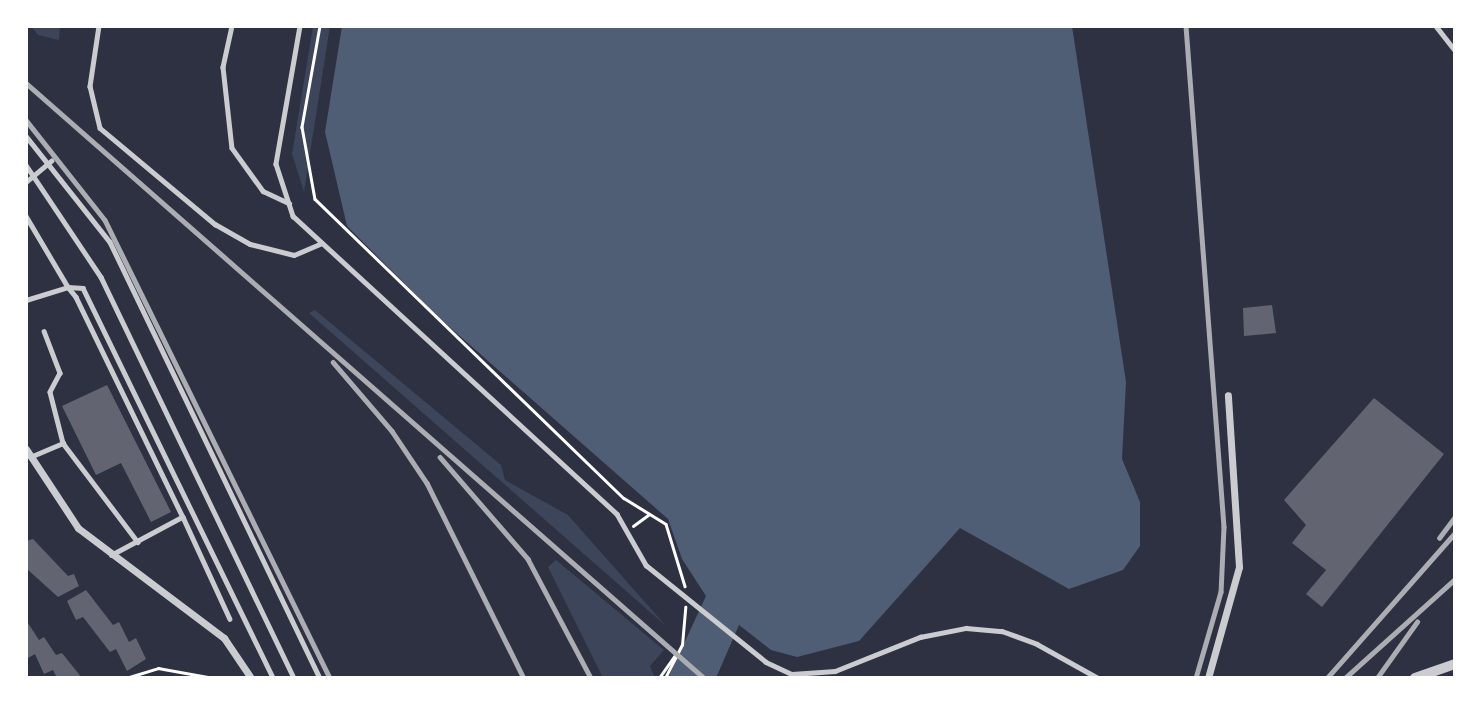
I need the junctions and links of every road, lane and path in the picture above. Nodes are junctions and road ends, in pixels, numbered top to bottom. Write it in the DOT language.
graph roads {
  1 [pos="99,26"];
  2 [pos="232,26"];
  3 [pos="300,26"];
  4 [pos="320,26"];
  5 [pos="1436,26"];
  6 [pos="1455,50"];
  7 [pos="26,136"];
  8 [pos="51,161"];
  9 [pos="26,165"];
  10 [pos="34,173"];
  11 [pos="26,182"];
  12 [pos="289,203"];
  13 [pos="26,216"];
  14 [pos="322,243"];
  15 [pos="68,287"];
  16 [pos="26,300"];
  17 [pos="44,331"];
  18 [pos="1228,395"];
  19 [pos="64,443"];
  20 [pos="28,453"];
  21 [pos="648,515"];
  22 [pos="183,517"];
  23 [pos="627,530"];
  24 [pos="138,542"];
  25 [pos="111,556"];
  26 [pos="230,620"];
  27 [pos="682,645"];
  28 [pos="1455,663"];
  29 [pos="126,678"];
  30 [pos="213,678"];
  31 [pos="251,678"];
  32 [pos="273,678"];
  33 [pos="294,678"];
  34 [pos="320,678"];
  35 [pos="659,678"];
  36 [pos="665,678"];
  37 [pos="1098,678"];
  38 [pos="1208,678"];
  39 [pos="1415,678"];
  1 -- 14 [label="lane"];
  2 -- 12 [label="lane"];
  3 -- 12 [label="lane"];
  4 -- 21 [label="path"];
  5 -- 6 [label="lane"];
  7 -- 8 [label="lane"];
  8 -- 10 [label="lane"];
  8 -- 34 [label="lane"];
  9 -- 10 [label="lane"];
  10 -- 11 [label="lane"];
  10 -- 33 [label="lane"];
  12 -- 14 [label="lane"];
  13 -- 15 [label="lane"];
  14 -- 23 [label="lane"];
  15 -- 16 [label="lane"];
  15 -- 22 [label="lane"];
  15 -- 32 [label="lane"];
  17 -- 19 [label="lane"];
  18 -- 38 [label="street"];
  19 -- 20 [label="lane"];
  19 -- 24 [label="lane"];
  20 -- 25 [label="street"];
  21 -- 23 [label="path"];
  21 -- 27 [label="path"];
  22 -- 24 [label="lane"];
  22 -- 26 [label="lane"];
  23 -- 37 [label="lane"];
  24 -- 25 [label="lane"];
  25 -- 31 [label="street"];
  27 -- 35 [label="path"];
  27 -- 36 [label="path"];
  28 -- 39 [label="street"];
  29 -- 30 [label="path"];
}
